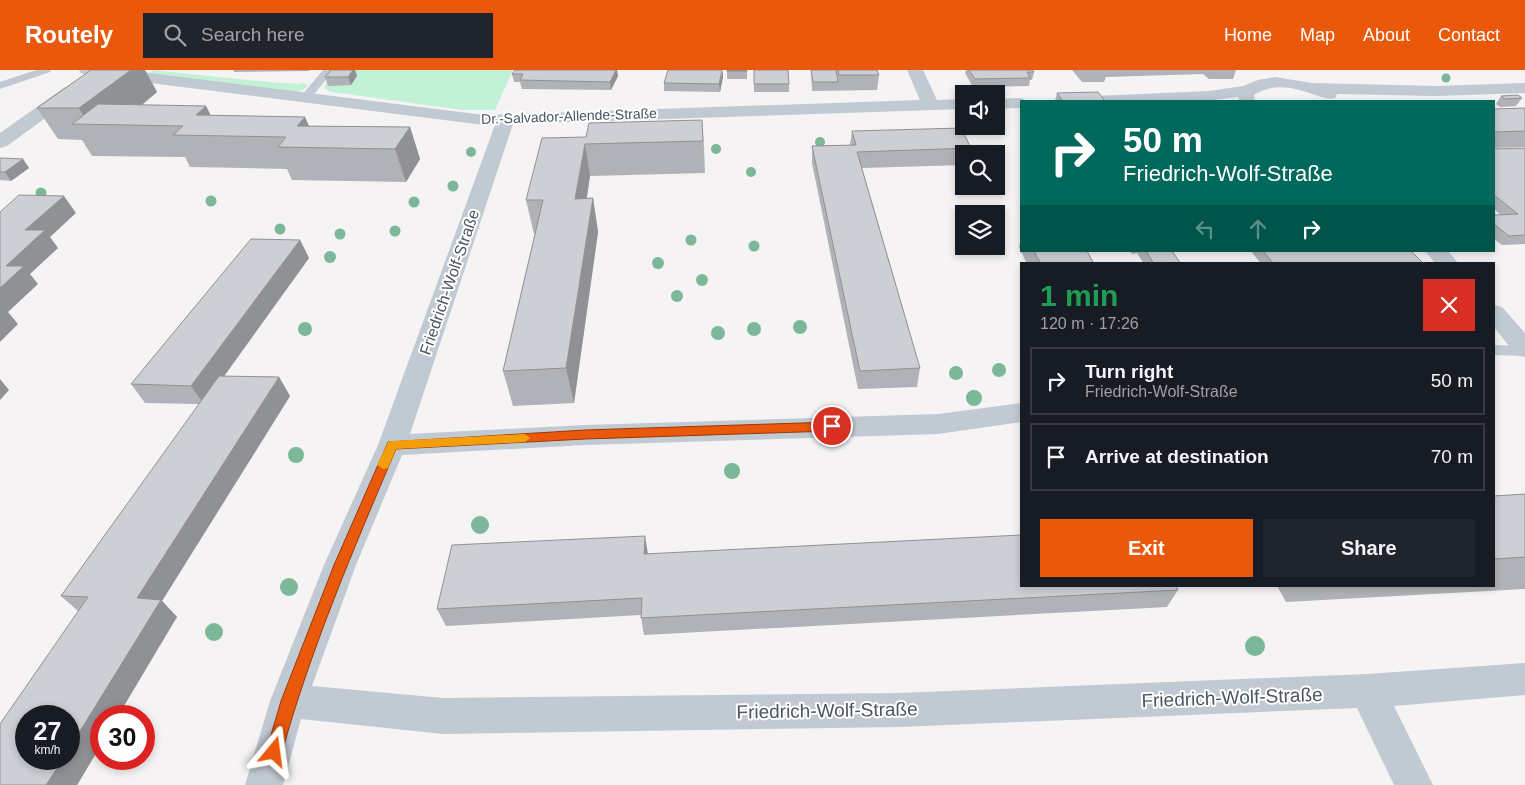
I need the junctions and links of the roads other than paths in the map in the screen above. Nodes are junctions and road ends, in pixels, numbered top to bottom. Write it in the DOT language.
graph roads {
  1 [pos="46,70"];
  2 [pos="330,70"];
  3 [pos="915,70"];
  4 [pos="1261,70"];
  5 [pos="93,71"];
  6 [pos="127,72"];
  7 [pos="1274,83"];
  8 [pos="0,86"];
  9 [pos="1312,88"];
  10 [pos="1525,88"];
  11 [pos="1436,91"];
  12 [pos="1247,96"];
  13 [pos="306,97"];
  14 [pos="1138,100"];
  15 [pos="1340,100"];
  16 [pos="1371,100"];
  17 [pos="1020,103"];
  18 [pos="955,104"];
  19 [pos="1005,104"];
  20 [pos="931,105"];
  21 [pos="506,119"];
  22 [pos="0,142"];
  23 [pos="1437,252"];
  24 [pos="1446,262"];
  25 [pos="1495,313"];
  26 [pos="1495,350"];
  27 [pos="1525,350"];
  28 [pos="1020,413"];
  29 [pos="392,445"];
  30 [pos="1525,679"];
  31 [pos="1367,691"];
  32 [pos="288,701"];
  33 [pos="264,785"];
  34 [pos="1414,785"];
  1 -- 8 [label="lane"];
  2 -- 13 [label="lane"];
  3 -- 20 [label="street"];
  4 -- 7 [label="street"];
  5 -- 6 [label="street, Dr.-Salvador-Allende-Straße"];
  5 -- 22 [label="street"];
  6 -- 13 [label="street, Dr.-Salvador-Allende-Straße"];
  7 -- 9 [label="street"];
  7 -- 12 [label="street"];
  9 -- 11 [label="street"];
  9 -- 15 [label="street"];
  10 -- 11 [label="street"];
  11 -- 16 [label="street"];
  12 -- 14 [label="street"];
  13 -- 21 [label="street, Dr.-Salvador-Allende-Straße"];
  17 -- 19 [label="street"];
  18 -- 20 [label="street, Dr.-Salvador-Allende-Straße"];
  20 -- 21 [label="street, Dr.-Salvador-Allende-Straße"];
  21 -- 29 [label="street, Friedrich-Wolf-Straße"];
  23 -- 24 [label="street"];
  25 -- 27 [label="street"];
  26 -- 27 [label="lane"];
  28 -- 29 [label="street"];
  29 -- 32 [label="street, Friedrich-Wolf-Straße"];
  30 -- 31 [label="street, Friedrich-Wolf-Straße"];
  31 -- 32 [label="street, Friedrich-Wolf-Straße"];
  31 -- 34 [label="street"];
  32 -- 33 [label="street, Friedrich-Wolf-Straße"];
}
